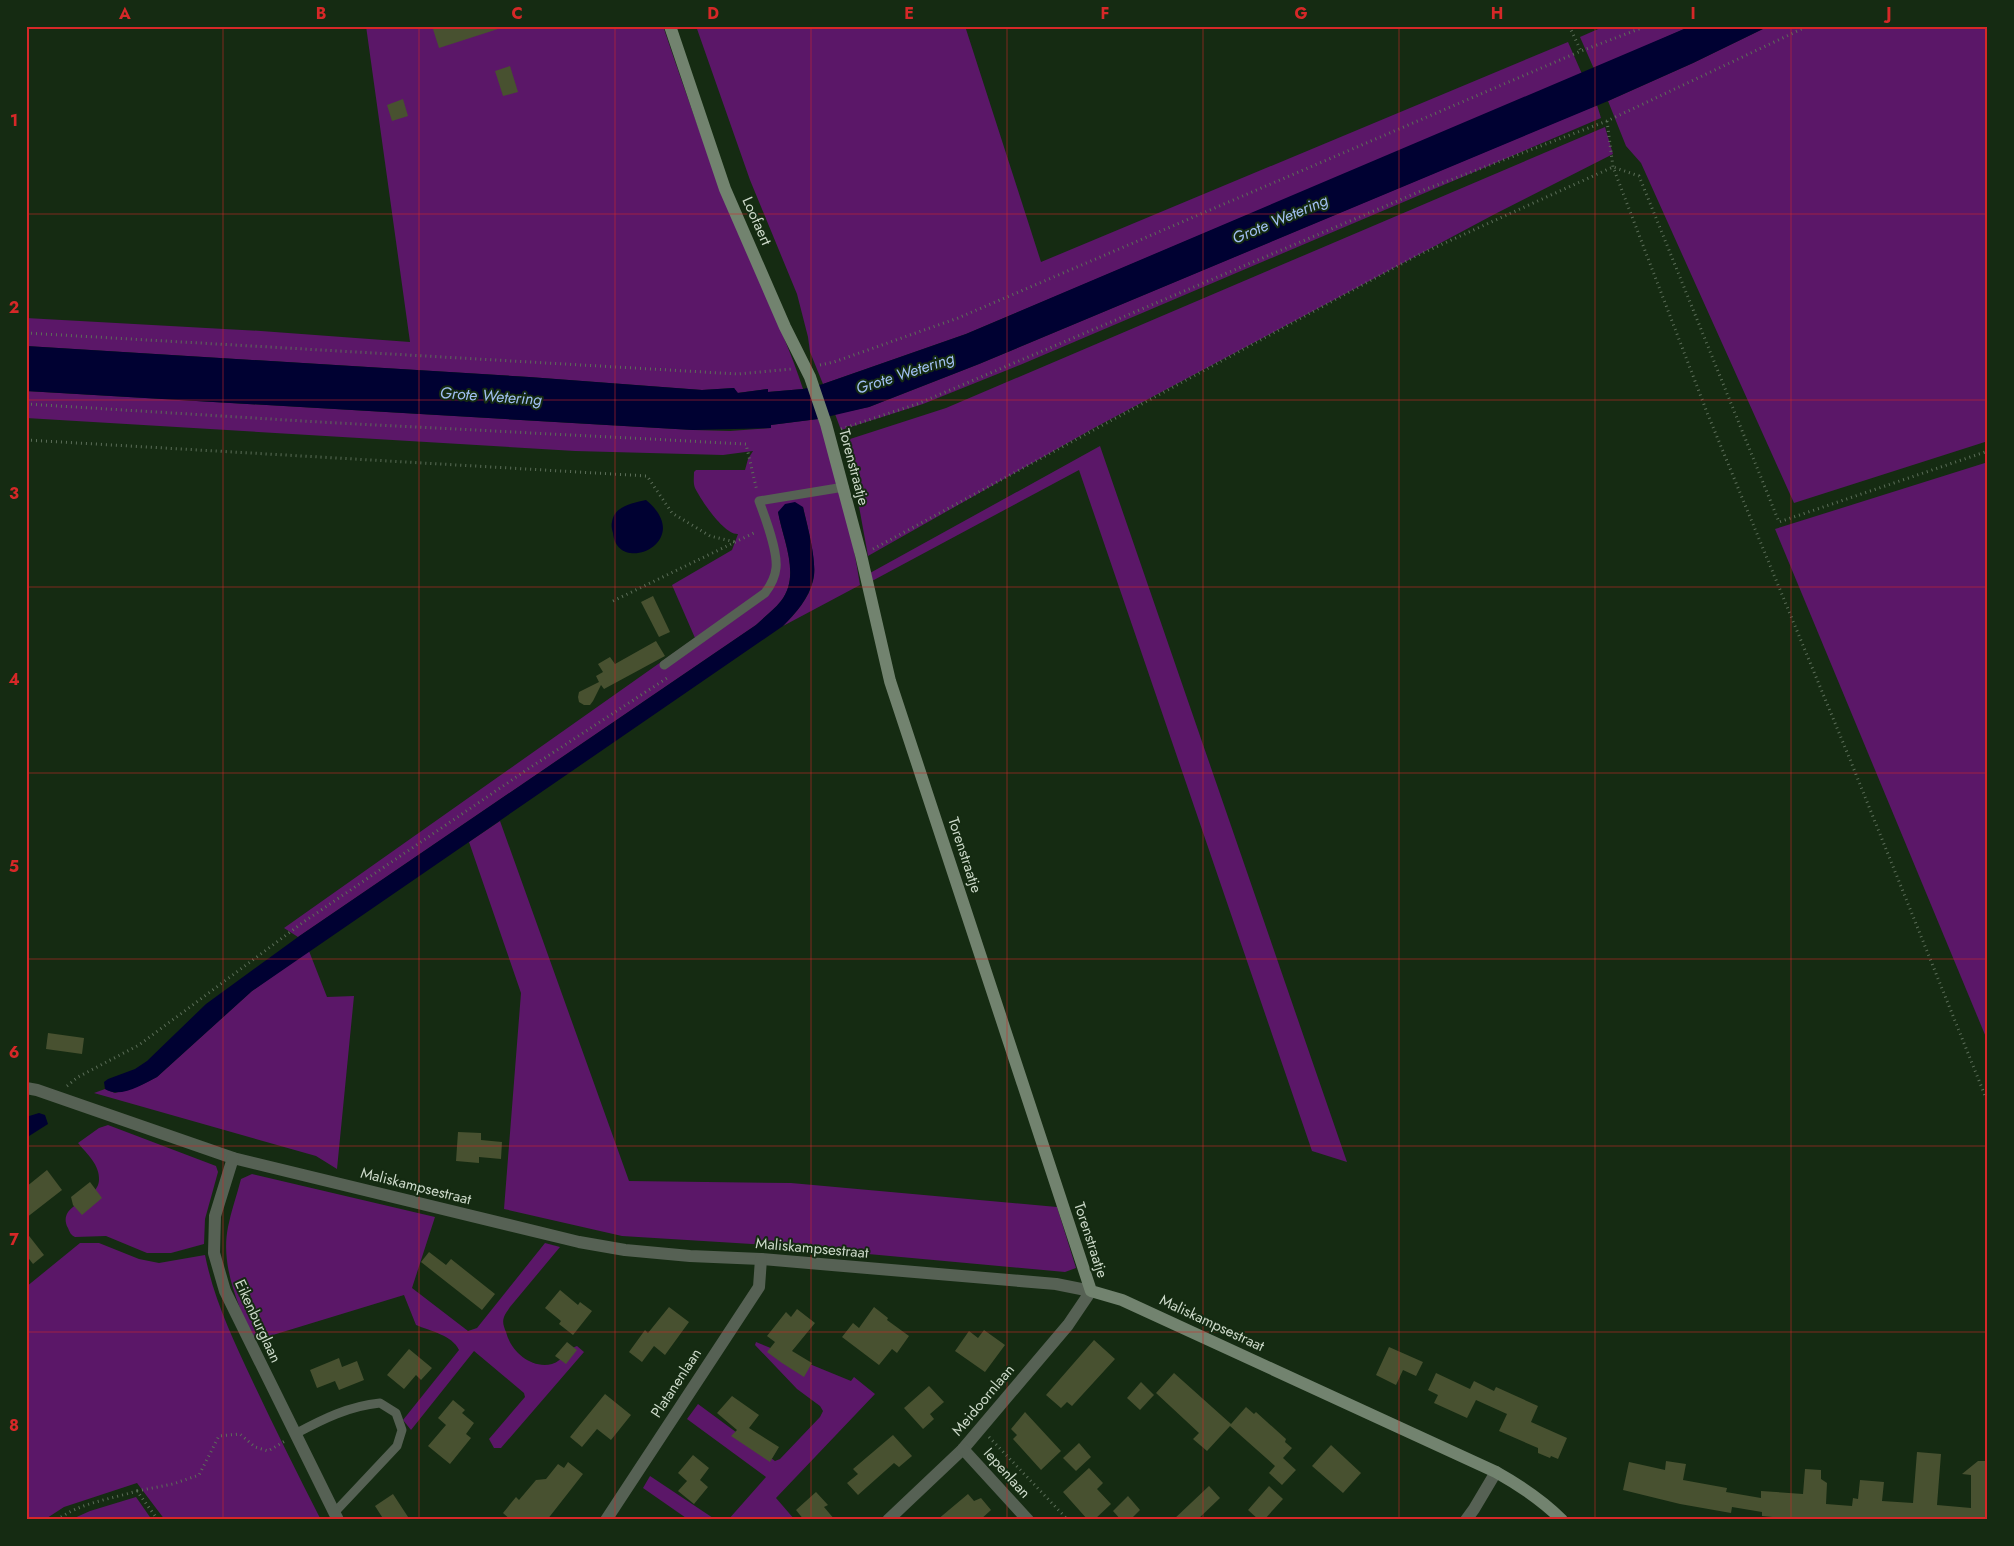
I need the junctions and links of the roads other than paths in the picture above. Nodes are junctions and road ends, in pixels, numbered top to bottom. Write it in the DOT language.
graph roads {
  1 [pos="670,26"];
  2 [pos="827,428"];
  3 [pos="844,487"];
  4 [pos="664,665"];
  5 [pos="26,1088"];
  6 [pos="233,1158"];
  7 [pos="761,1259"];
  8 [pos="1091,1291"];
  9 [pos="295,1434"];
  10 [pos="963,1449"];
  11 [pos="1496,1472"];
  12 [pos="336,1516"];
  13 [pos="606,1520"];
  14 [pos="888,1520"];
  15 [pos="1028,1520"];
  16 [pos="1466,1520"];
  17 [pos="1562,1520"];
  1 -- 2 [label="street, Loofaert"];
  2 -- 3 [label="street, Torenstraatje"];
  3 -- 4 [label="lane"];
  3 -- 8 [label="street, Torenstraatje"];
  5 -- 6 [label="street, Maliskampsestraat"];
  6 -- 7 [label="street, Maliskampsestraat"];
  6 -- 9 [label="street, Eikenburglaan"];
  7 -- 8 [label="street, Maliskampsestraat"];
  7 -- 13 [label="street, Platanenlaan"];
  8 -- 10 [label="street, Meidoornlaan"];
  8 -- 11 [label="street, Maliskampsestraat"];
  9 -- 12 [label="street, Eikenburglaan"];
  9 -- 12 [label="lane, Eikenburglaan"];
  10 -- 14 [label="street, Meidoornlaan"];
  10 -- 15 [label="street, Iepenlaan"];
  11 -- 16 [label="street"];
  11 -- 17 [label="street, Maliskampsestraat"];
}
